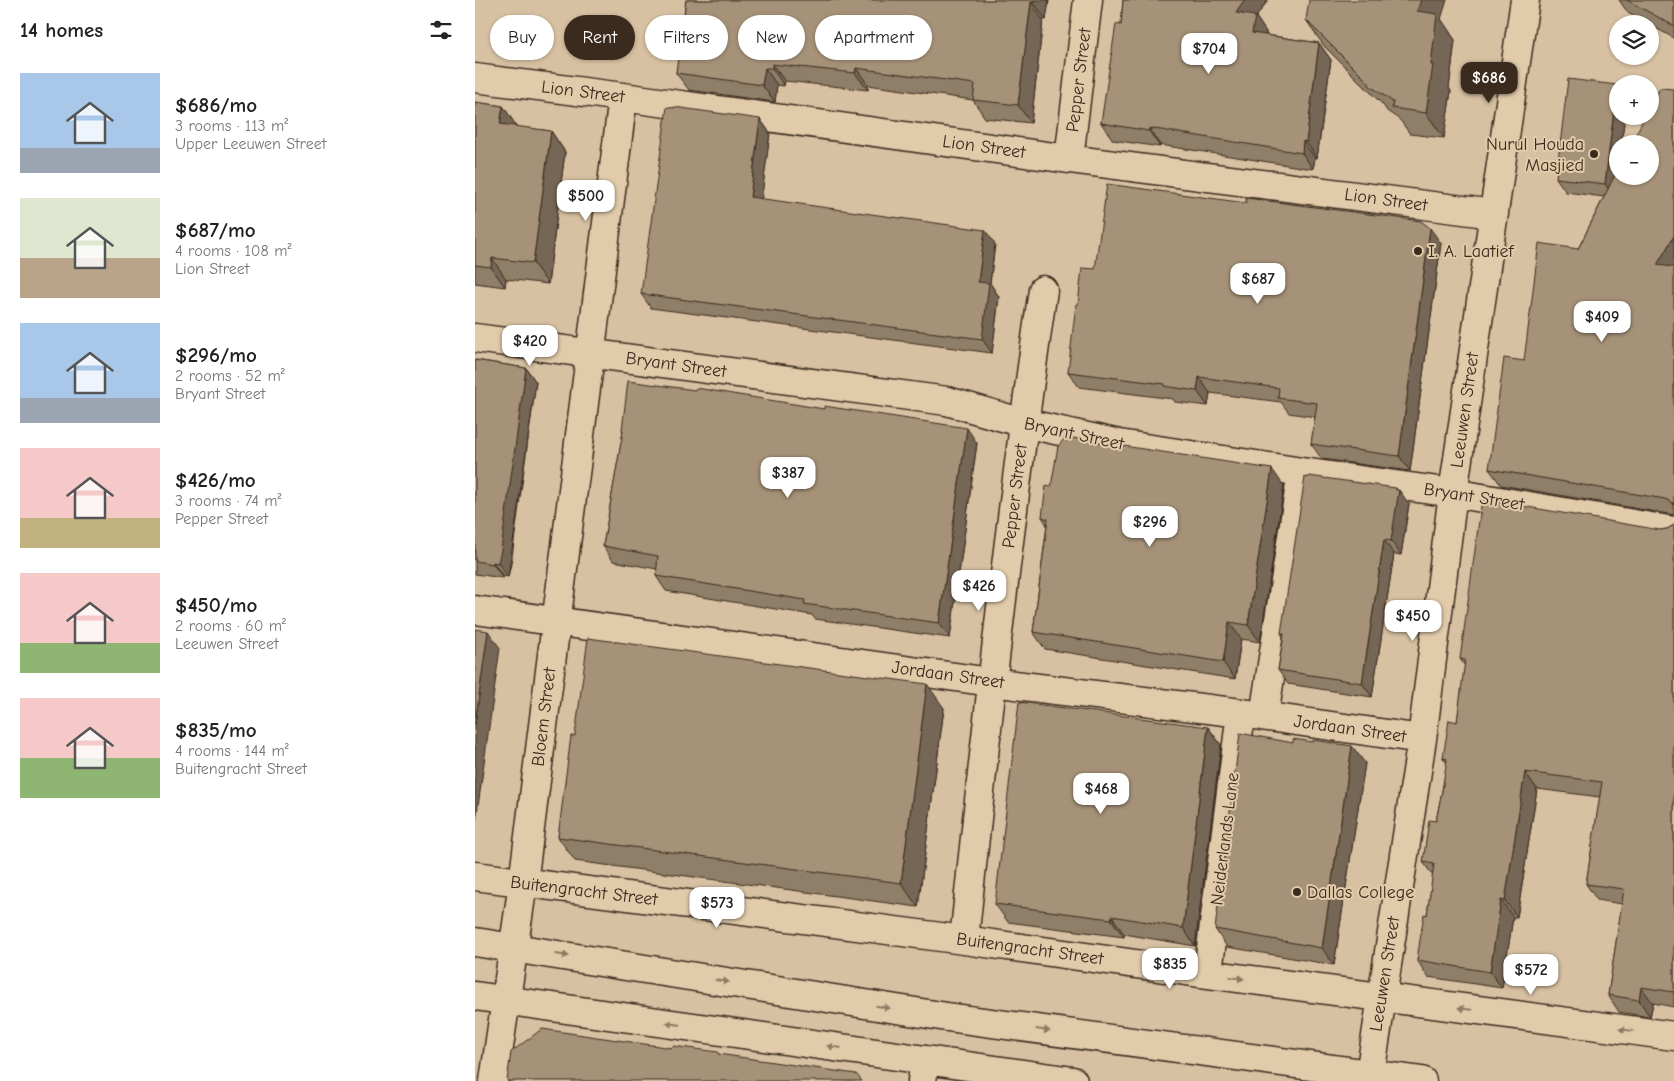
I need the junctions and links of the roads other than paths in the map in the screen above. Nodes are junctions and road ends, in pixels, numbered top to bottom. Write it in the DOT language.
graph roads {
  1 [pos="1089,0"];
  2 [pos="1525,0"];
  3 [pos="475,78"];
  4 [pos="623,97"];
  5 [pos="1069,159"];
  6 [pos="1494,214"];
  7 [pos="1043,290"];
  8 [pos="475,338"];
  9 [pos="591,353"];
  10 [pos="1024,423"];
  11 [pos="1302,472"];
  12 [pos="1453,493"];
  13 [pos="1674,530"];
  14 [pos="475,610"];
  15 [pos="556,621"];
  16 [pos="991,682"];
  17 [pos="1252,715"];
  18 [pos="1422,739"];
  19 [pos="475,876"];
  20 [pos="523,883"];
  21 [pos="964,940"];
  22 [pos="475,942"];
  23 [pos="514,947"];
  24 [pos="1209,964"];
  25 [pos="475,996"];
  26 [pos="1382,998"];
  27 [pos="505,1000"];
  28 [pos="1674,1036"];
  29 [pos="935,1072"];
  30 [pos="1370,1078"];
  31 [pos="494,1081"];
  32 [pos="1073,1081"];
  33 [pos="1422,1081"];
  1 -- 5 [label="street, Pepper Street"];
  2 -- 6 [label="street, Leeuwen Street"];
  3 -- 4 [label="street, Lion Street"];
  4 -- 5 [label="street, Lion Street"];
  4 -- 9 [label="street, Bloem Street"];
  5 -- 6 [label="street, Lion Street"];
  6 -- 12 [label="street, Leeuwen Street"];
  7 -- 10 [label="street, Pepper Street"];
  8 -- 9 [label="street, Bryant Street"];
  9 -- 10 [label="street, Bryant Street"];
  9 -- 15 [label="street, Bloem Street"];
  10 -- 11 [label="street, Bryant Street"];
  10 -- 16 [label="street, Pepper Street"];
  11 -- 12 [label="street, Bryant Street"];
  11 -- 17 [label="street, Neiderlands Lane"];
  12 -- 13 [label="street, Bryant Street"];
  12 -- 18 [label="street, Leeuwen Street"];
  14 -- 15 [label="street, Jordaan Street"];
  15 -- 16 [label="street, Jordaan Street"];
  15 -- 20 [label="street, Bloem Street"];
  16 -- 17 [label="street, Jordaan Street"];
  16 -- 21 [label="street, Pepper Street"];
  17 -- 18 [label="street, Jordaan Street"];
  17 -- 24 [label="street, Neiderlands Lane"];
  18 -- 26 [label="street, Leeuwen Street"];
  19 -- 20 [label="street, Buitengracht Street"];
  20 -- 21 [label="street, Buitengracht Street"];
  20 -- 23 [label="street, Bloem Street"];
  21 -- 26 [label="street, Buitengracht Street, one-way"];
  22 -- 23 [label="street"];
  23 -- 27 [label="street, Bloem Street"];
  23 -- 30 [label="street, one-way"];
  25 -- 27 [label="street"];
  28 -- 26 [label="street, Buitengracht Street, one-way"];
  26 -- 30 [label="street, Leeuwen Street"];
  29 -- 27 [label="street, one-way"];
  27 -- 31 [label="street, Bloem Street"];
  29 -- 32 [label="street"];
  30 -- 33 [label="street"];
}
